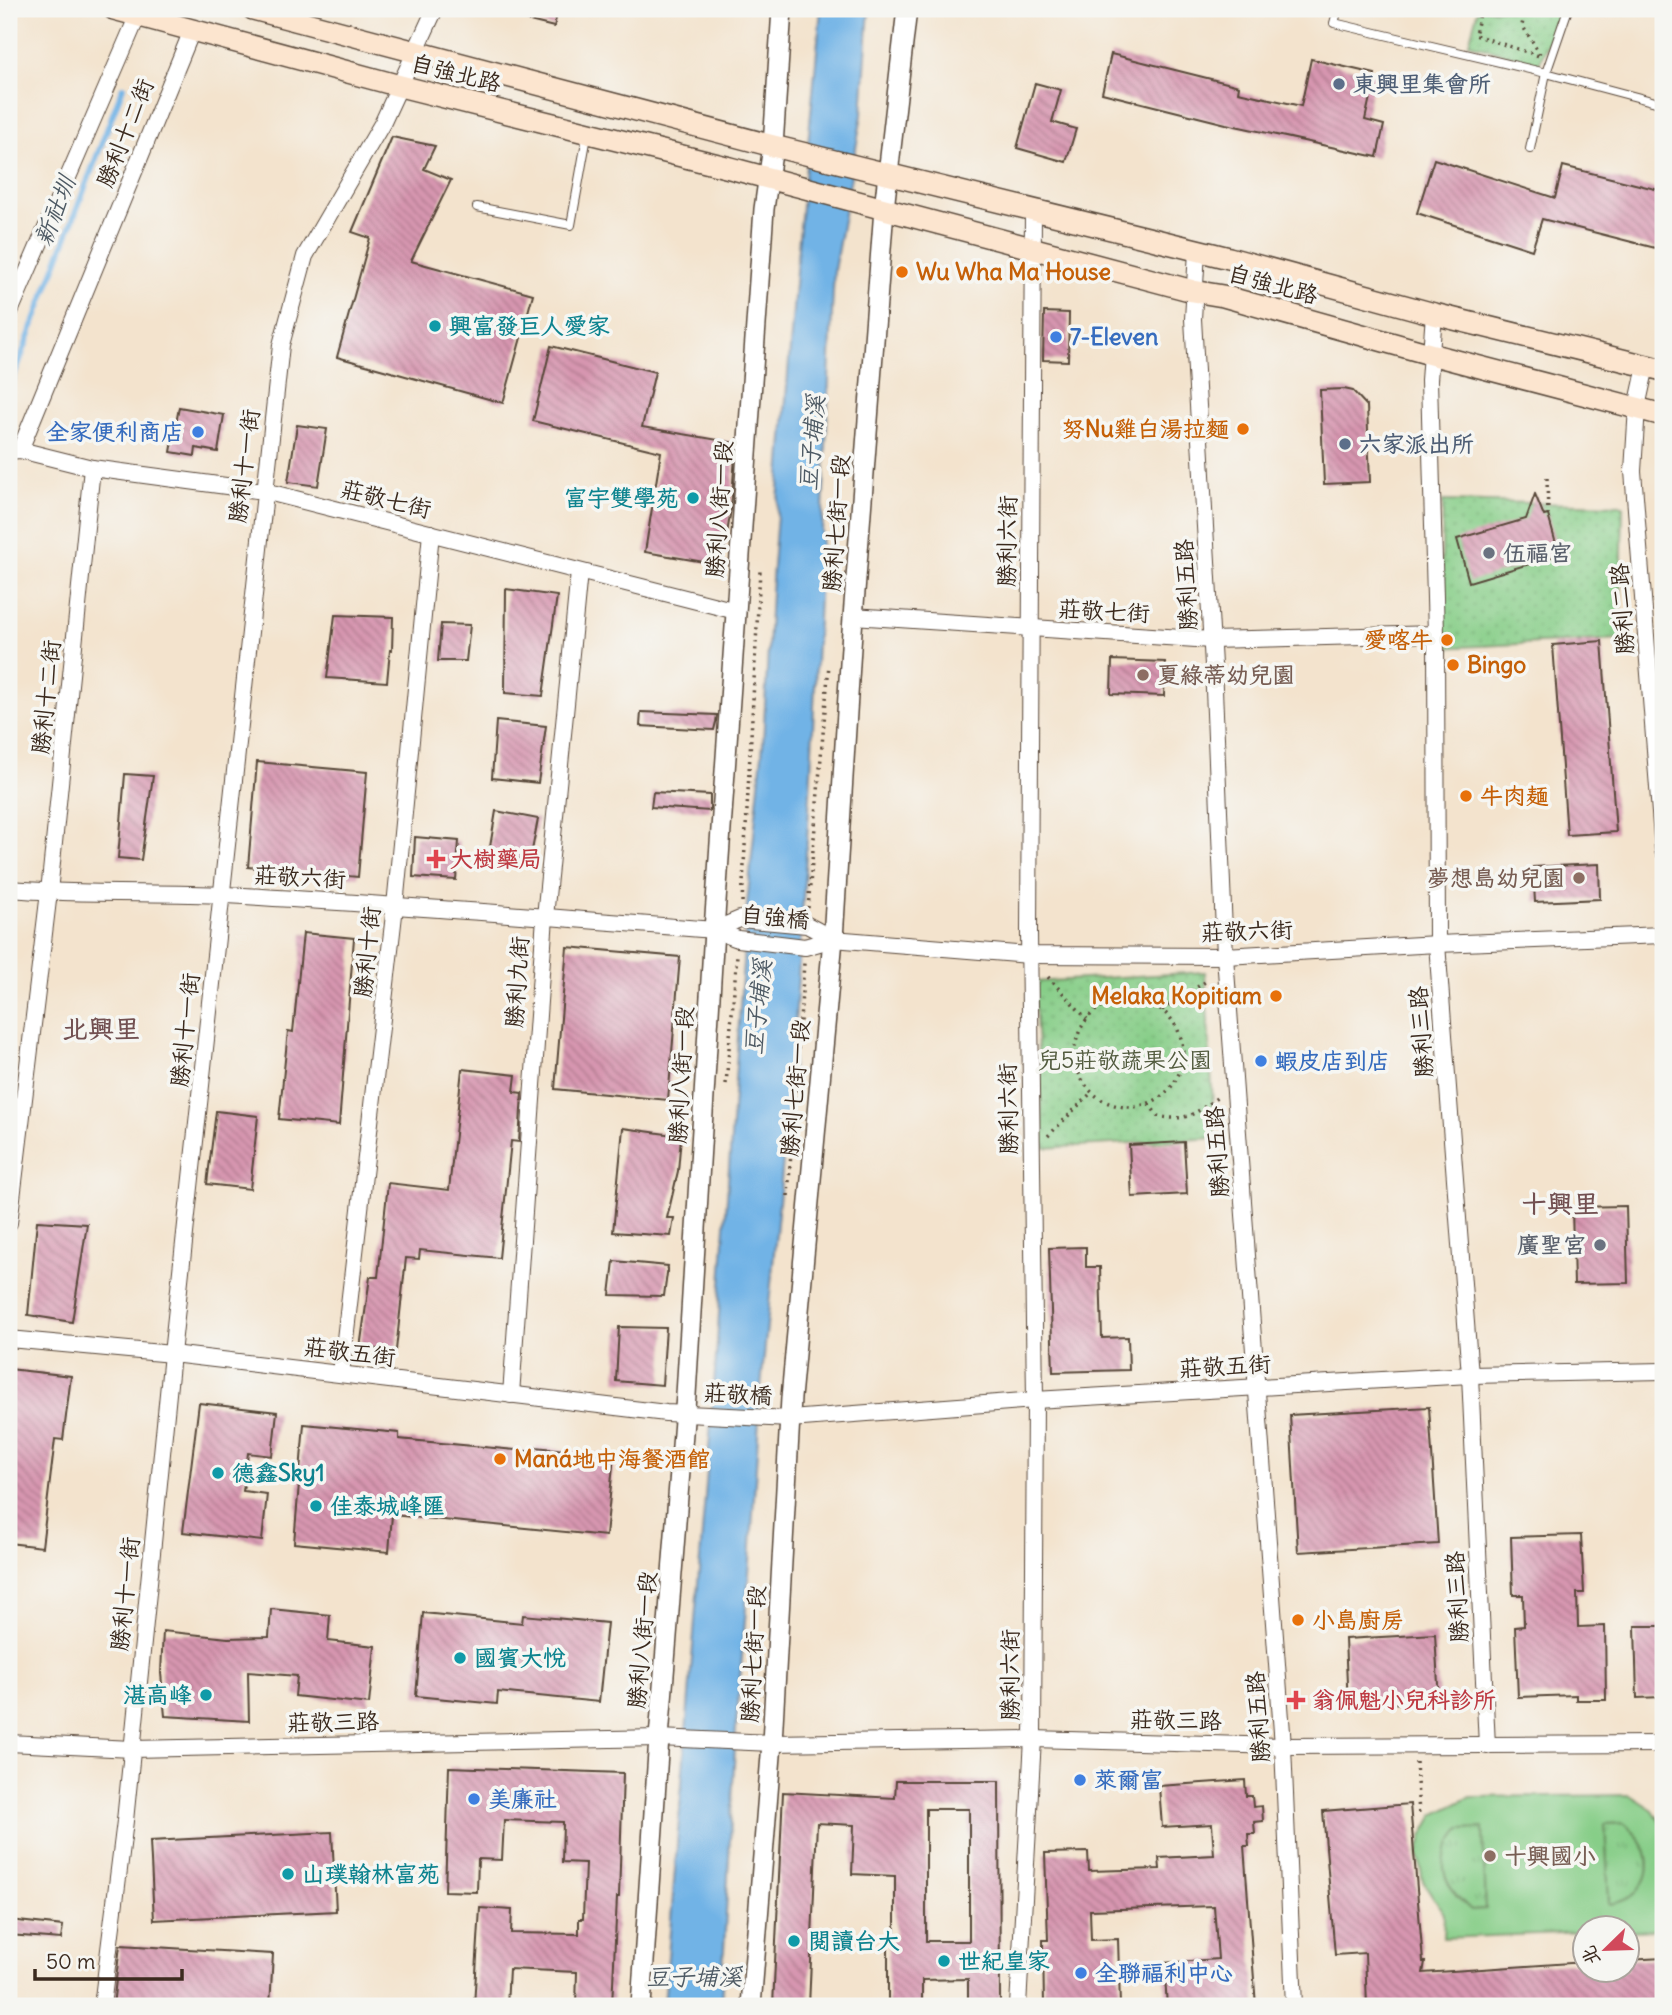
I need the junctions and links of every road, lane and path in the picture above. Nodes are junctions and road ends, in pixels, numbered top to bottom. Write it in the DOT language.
graph roads {
  1 [pos="114,9"];
  2 [pos="253,9"];
  3 [pos="435,9"];
  4 [pos="782,9"];
  5 [pos="907,9"];
  6 [pos="1338,9"];
  7 [pos="1481,9"];
  8 [pos="1526,9"];
  9 [pos="1568,9"];
  10 [pos="138,15"];
  11 [pos="192,28"];
  12 [pos="417,51"];
  13 [pos="1541,56"];
  14 [pos="1546,73"];
  15 [pos="400,86"];
  16 [pos="1663,104"];
  17 [pos="588,133"];
  18 [pos="782,148"];
  19 [pos="1530,149"];
  20 [pos="881,172"];
  21 [pos="777,181"];
  22 [pos="477,207"];
  23 [pos="876,207"];
  24 [pos="1033,210"];
  25 [pos="1032,248"];
  26 [pos="1197,251"];
  27 [pos="1193,291"];
  28 [pos="9,314"];
  29 [pos="1434,314"];
  30 [pos="1430,354"];
  31 [pos="1655,368"];
  32 [pos="1637,407"];
  33 [pos="1663,415"];
  34 [pos="13,447"];
  35 [pos="92,468"];
  36 [pos="1547,478"];
  37 [pos="264,491"];
  38 [pos="1548,515"];
  39 [pos="431,533"];
  40 [pos="761,557"];
  41 [pos="579,572"];
  42 [pos="736,611"];
  43 [pos="853,617"];
  44 [pos="1029,629"];
  45 [pos="1436,634"];
  46 [pos="1212,640"];
  47 [pos="1663,850"];
  48 [pos="9,889"];
  49 [pos="49,892"];
  50 [pos="223,895"];
  51 [pos="395,906"];
  52 [pos="741,912"];
  53 [pos="545,917"];
  54 [pos="714,930"];
  55 [pos="1663,935"];
  56 [pos="833,939"];
  57 [pos="1437,944"];
  58 [pos="805,954"];
  59 [pos="1029,955"];
  60 [pos="1225,956"];
  61 [pos="1042,972"];
  62 [pos="1208,980"];
  63 [pos="1162,1010"];
  64 [pos="1087,1018"];
  65 [pos="1091,1093"];
  66 [pos="1218,1097"];
  67 [pos="1149,1104"];
  68 [pos="1031,1153"];
  69 [pos="788,1206"];
  70 [pos="9,1223"];
  71 [pos="9,1339"];
  72 [pos="172,1354"];
  73 [pos="1663,1370"];
  74 [pos="341,1374"];
  75 [pos="1470,1376"];
  76 [pos="1258,1387"];
  77 [pos="511,1395"];
  78 [pos="1035,1400"];
  79 [pos="684,1414"];
  80 [pos="790,1419"];
  81 [pos="659,1738"];
  82 [pos="1033,1739"];
  83 [pos="9,1743"];
  84 [pos="772,1743"];
  85 [pos="1663,1744"];
  86 [pos="1283,1746"];
  87 [pos="1415,1746"];
  88 [pos="1487,1746"];
  89 [pos="132,1749"];
  90 [pos="1419,1816"];
  91 [pos="102,2006"];
  92 [pos="641,2006"];
  93 [pos="751,2006"];
  94 [pos="1018,2006"];
  95 [pos="1294,2006"];
  1 -- 10 [label="main road, 自強北路"];
  2 -- 12 [label="main road, 自強北路"];
  3 -- 12 [label="street, 勝利十一街"];
  4 -- 18 [label="street, 勝利八街一段"];
  5 -- 20 [label="street, 勝利七街一段"];
  6 -- 14 [label="lane"];
  7 -- 13 [label="path"];
  8 -- 13 [label="path"];
  9 -- 14 [label="lane"];
  10 -- 11 [label="main road, 自強北路"];
  10 -- 28 [label="street, 勝利十二街"];
  11 -- 15 [label="main road, 自強北路"];
  11 -- 34 [label="street, 勝利十二街"];
  12 -- 15 [label="street, 勝利十一街"];
  12 -- 18 [label="main road, 自強北路"];
  13 -- 14 [label="path"];
  14 -- 16 [label="lane"];
  14 -- 19 [label="lane"];
  15 -- 17 [label="main road, 自強北路"];
  15 -- 37 [label="street, 勝利十一街"];
  17 -- 21 [label="main road, 自強北路"];
  17 -- 22 [label="lane"];
  18 -- 20 [label="main road, 自強北路"];
  18 -- 21 [label="street, 勝利八街一段"];
  20 -- 23 [label="street, 勝利七街一段"];
  20 -- 24 [label="main road, 自強北路"];
  21 -- 23 [label="main road, 自強北路"];
  21 -- 42 [label="street, 勝利八街一段"];
  23 -- 25 [label="main road, 自強北路"];
  23 -- 43 [label="street, 勝利七街一段"];
  24 -- 25 [label="street, 勝利六街"];
  24 -- 26 [label="main road, 自強北路"];
  25 -- 27 [label="main road, 自強北路"];
  25 -- 44 [label="street, 勝利六街"];
  26 -- 27 [label="street, 勝利五路"];
  26 -- 29 [label="main road, 自強北路"];
  27 -- 30 [label="main road, 自強北路"];
  27 -- 46 [label="street, 勝利五路"];
  29 -- 30 [label="street, 勝利三路"];
  29 -- 31 [label="main road, 自強北路"];
  30 -- 32 [label="main road, 自強北路"];
  30 -- 45 [label="street, 勝利三路"];
  31 -- 32 [label="street, 勝利二路"];
  32 -- 33 [label="main road, 自強北路"];
  32 -- 47 [label="street, 勝利二路"];
  34 -- 35 [label="street, 莊敬七街"];
  35 -- 37 [label="street, 莊敬七街"];
  35 -- 49 [label="street, 勝利十二街"];
  36 -- 38 [label="path"];
  37 -- 39 [label="street, 莊敬七街"];
  37 -- 50 [label="street, 勝利十一街"];
  39 -- 41 [label="street, 莊敬七街"];
  39 -- 51 [label="street, 勝利十街"];
  40 -- 52 [label="path"];
  41 -- 42 [label="street, 莊敬七街"];
  41 -- 53 [label="street, 勝利九街"];
  42 -- 54 [label="street, 勝利八街一段"];
  43 -- 44 [label="street, 莊敬七街"];
  43 -- 56 [label="street, 勝利七街一段"];
  44 -- 46 [label="street, 莊敬七街"];
  44 -- 59 [label="street, 勝利六街"];
  45 -- 46 [label="street, 莊敬七街"];
  45 -- 57 [label="street, 勝利三路"];
  46 -- 60 [label="street, 勝利五路"];
  48 -- 49 [label="street, 莊敬六街"];
  49 -- 50 [label="street, 莊敬六街"];
  49 -- 70 [label="street, 勝利十二街"];
  50 -- 51 [label="street, 莊敬六街"];
  50 -- 72 [label="street, 勝利十一街"];
  51 -- 53 [label="street, 莊敬六街"];
  51 -- 74 [label="street, 勝利十街"];
  52 -- 54 [label="street, 自強橋"];
  52 -- 56 [label="street, 自強橋"];
  53 -- 54 [label="street, 莊敬六街"];
  53 -- 77 [label="street, 勝利九街"];
  54 -- 58 [label="street, 自強橋"];
  54 -- 79 [label="street, 勝利八街一段"];
  55 -- 57 [label="street, 莊敬六街"];
  56 -- 58 [label="street, 自強橋"];
  56 -- 59 [label="street, 莊敬六街"];
  56 -- 80 [label="street, 勝利七街一段"];
  57 -- 60 [label="street, 莊敬六街"];
  57 -- 75 [label="street, 勝利三路"];
  58 -- 69 [label="path"];
  59 -- 60 [label="street, 莊敬六街"];
  59 -- 68 [label="street, 勝利六街"];
  60 -- 76 [label="street, 勝利五路"];
  61 -- 64 [label="path"];
  62 -- 63 [label="path"];
  63 -- 64 [label="path"];
  63 -- 67 [label="path"];
  64 -- 65 [label="path"];
  65 -- 67 [label="path"];
  65 -- 68 [label="path"];
  66 -- 67 [label="path"];
  68 -- 78 [label="street, 勝利六街"];
  71 -- 72 [label="street, 莊敬五街"];
  72 -- 74 [label="street, 莊敬五街"];
  72 -- 89 [label="street, 勝利十一街"];
  73 -- 75 [label="street, 莊敬五街"];
  74 -- 77 [label="street, 莊敬五街"];
  75 -- 76 [label="street, 莊敬五街"];
  75 -- 88 [label="street, 勝利三路"];
  76 -- 78 [label="street, 莊敬五街"];
  76 -- 86 [label="street, 勝利五路"];
  77 -- 79 [label="street, 莊敬五街"];
  78 -- 80 [label="street, 莊敬五街"];
  78 -- 82 [label="street, 勝利六街"];
  79 -- 80 [label="street, 莊敬橋"];
  79 -- 81 [label="street, 勝利八街一段"];
  80 -- 84 [label="street, 勝利七街一段"];
  81 -- 84 [label="street, 莊敬三路"];
  81 -- 89 [label="street, 莊敬三路"];
  81 -- 92 [label="street, 勝利八街一段"];
  82 -- 84 [label="street, 莊敬三路"];
  82 -- 86 [label="street, 莊敬三路"];
  82 -- 94 [label="street, 勝利六街"];
  83 -- 89 [label="street, 莊敬三路"];
  84 -- 93 [label="street, 勝利七街一段"];
  85 -- 88 [label="street, 莊敬三路"];
  86 -- 87 [label="street, 莊敬三路"];
  86 -- 95 [label="street, 勝利五路"];
  87 -- 88 [label="street, 莊敬三路"];
  87 -- 90 [label="path"];
  89 -- 91 [label="street, 勝利十一街"];
}
